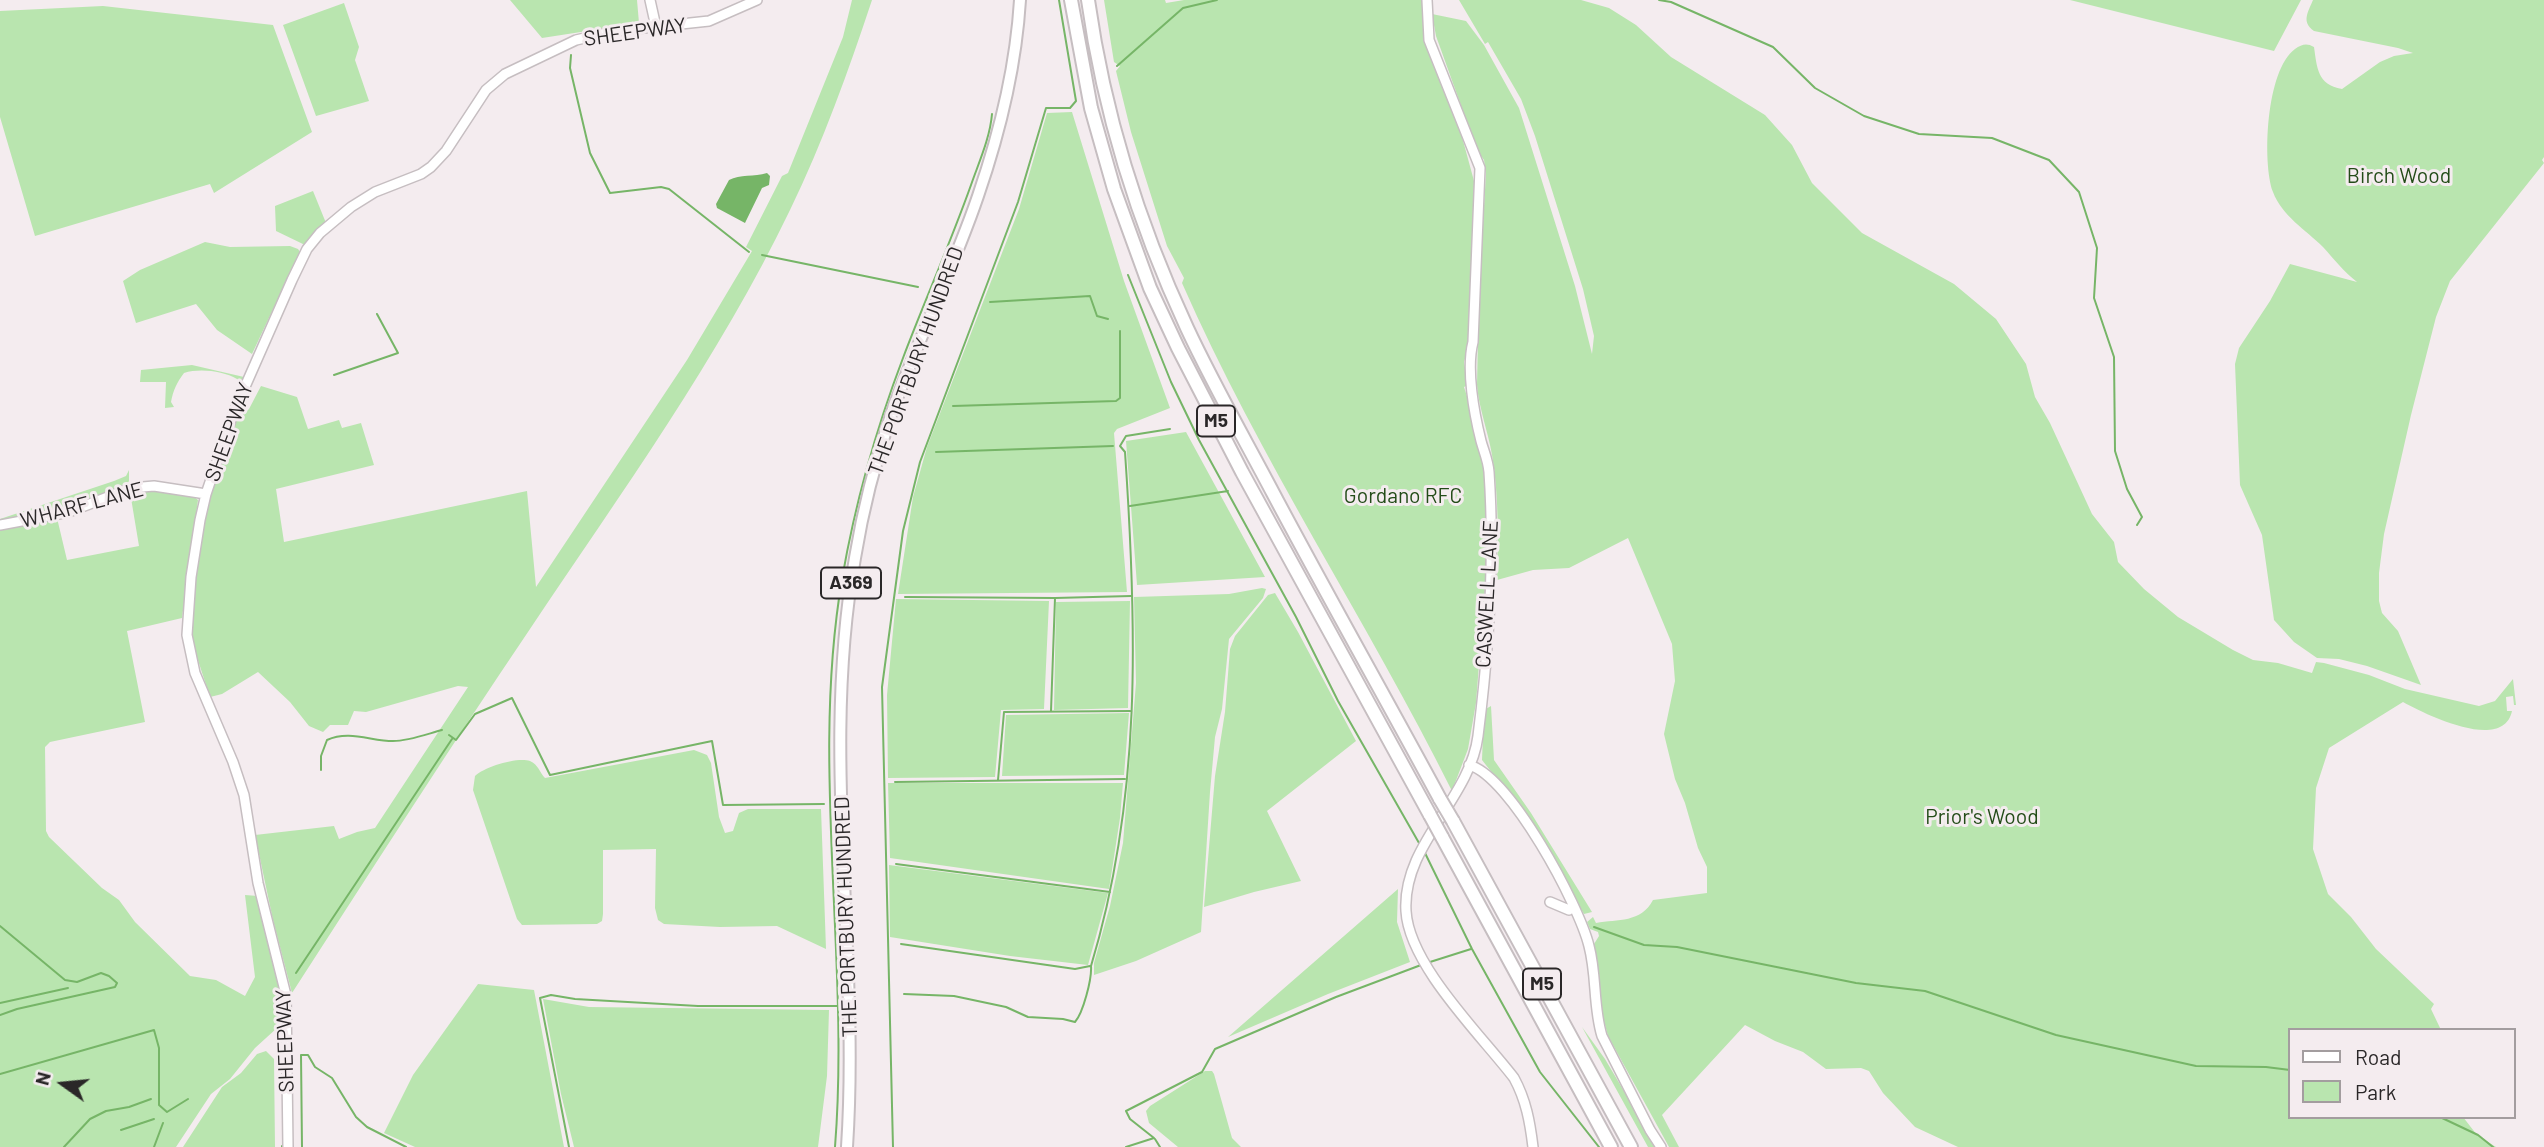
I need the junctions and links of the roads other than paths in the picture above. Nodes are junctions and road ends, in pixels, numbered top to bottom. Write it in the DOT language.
graph roads {
  1 [pos="650,0"];
  2 [pos="757,0"];
  3 [pos="1020,0"];
  4 [pos="1071,0"];
  5 [pos="1088,0"];
  6 [pos="1427,0"];
  7 [pos="656,27"];
  8 [pos="206,494"];
  9 [pos="0,525"];
  10 [pos="1469,765"];
  11 [pos="1568,895"];
  12 [pos="1569,910"];
  13 [pos="288,1147"];
  14 [pos="847,1147"];
  15 [pos="1533,1147"];
  16 [pos="1611,1147"];
  17 [pos="1631,1147"];
  18 [pos="1661,1147"];
  1 -- 7 [label="street"];
  2 -- 7 [label="street, SHEEPWAY"];
  3 -- 14 [label="main road, THE PORTBURY HUNDRED / A369"];
  4 -- 16 [label="highway, M5, bridge"];
  5 -- 17 [label="highway, M5, bridge"];
  6 -- 10 [label="street, CASWELL LANE"];
  7 -- 8 [label="street, SHEEPWAY"];
  8 -- 9 [label="street, WHARF LANE"];
  8 -- 13 [label="street, SHEEPWAY"];
  10 -- 11 [label="street"];
  10 -- 15 [label="street, CASWELL LANE"];
  11 -- 12 [label="street"];
  11 -- 18 [label="street"];
}
